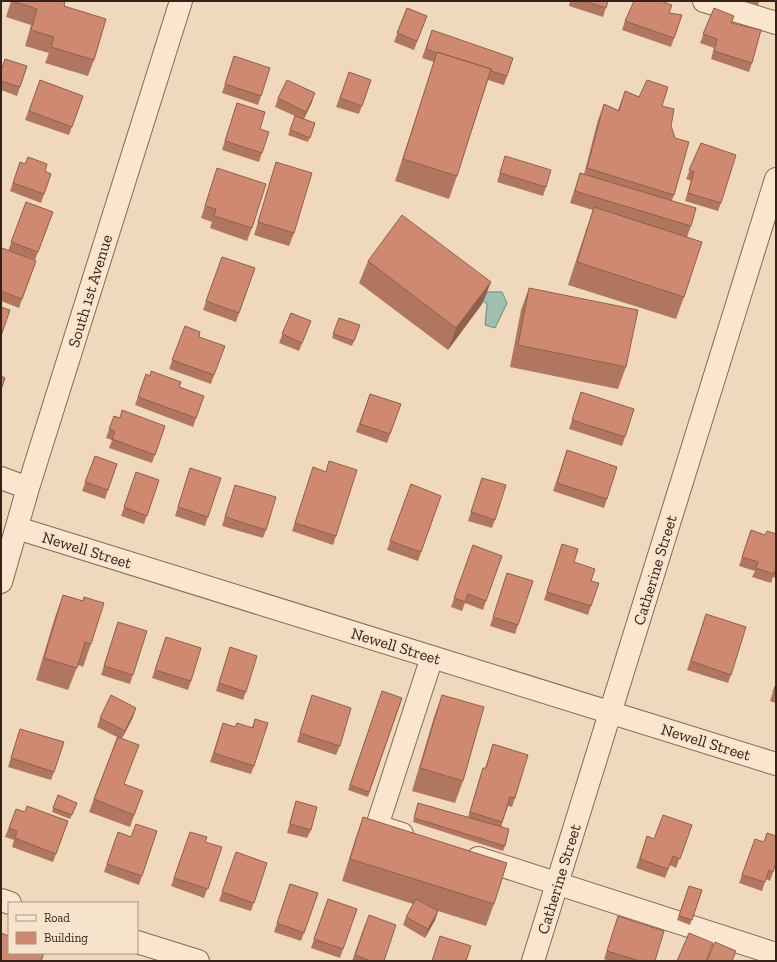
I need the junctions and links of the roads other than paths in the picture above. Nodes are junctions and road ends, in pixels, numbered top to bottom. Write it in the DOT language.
graph roads {
  1 [pos="181,1"];
  2 [pos="704,1"];
  3 [pos="776,23"];
  4 [pos="776,179"];
  5 [pos="1,478"];
  6 [pos="28,488"];
  7 [pos="17,528"];
  8 [pos="1,582"];
  9 [pos="432,657"];
  10 [pos="610,713"];
  11 [pos="776,764"];
  12 [pos="422,840"];
  13 [pos="460,852"];
  14 [pos="558,883"];
  15 [pos="138,942"];
  16 [pos="776,954"];
  17 [pos="198,961"];
  18 [pos="533,961"];
  1 -- 6 [label="street, South 1st Avenue"];
  2 -- 3 [label="street"];
  4 -- 10 [label="street, Catherine Street"];
  5 -- 6 [label="street"];
  6 -- 7 [label="street, South 1st Avenue"];
  7 -- 8 [label="street, South 1st Avenue"];
  7 -- 9 [label="street, Newell Street"];
  9 -- 10 [label="street, Newell Street"];
  9 -- 12 [label="street"];
  10 -- 11 [label="street, Newell Street"];
  10 -- 14 [label="street, Catherine Street"];
  13 -- 14 [label="street"];
  14 -- 16 [label="street"];
  14 -- 18 [label="street, Catherine Street"];
  15 -- 17 [label="street"];
}
